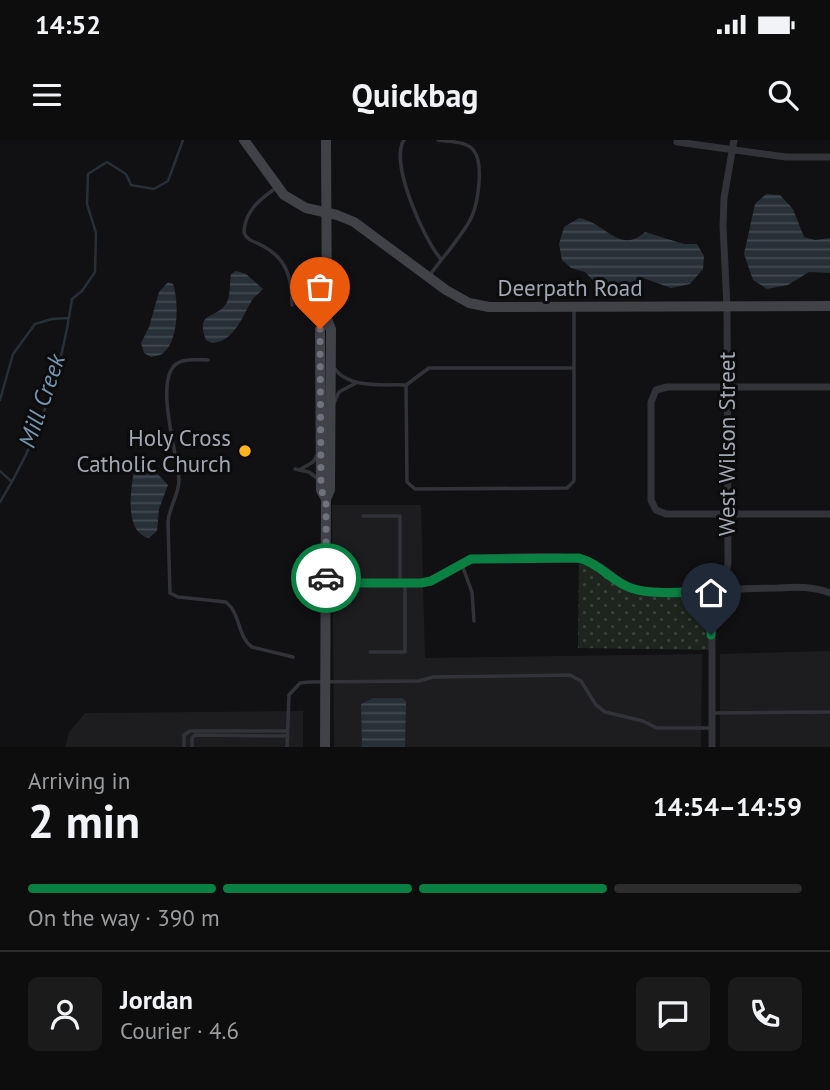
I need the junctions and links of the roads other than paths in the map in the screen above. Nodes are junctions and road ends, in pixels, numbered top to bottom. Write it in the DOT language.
graph roads {
  1 [pos="244,140"];
  2 [pos="326,140"];
  3 [pos="404,140"];
  4 [pos="438,140"];
  5 [pos="734,140"];
  6 [pos="677,142"];
  7 [pos="732,150"];
  8 [pos="830,157"];
  9 [pos="278,187"];
  10 [pos="326,213"];
  11 [pos="441,259"];
  12 [pos="429,276"];
  13 [pos="292,305"];
  14 [pos="830,306"];
  15 [pos="574,307"];
  16 [pos="727,307"];
  17 [pos="327,319"];
  18 [pos="331,354"];
  19 [pos="208,360"];
  20 [pos="574,368"];
  21 [pos="358,383"];
  22 [pos="405,386"];
  23 [pos="727,387"];
  24 [pos="830,387"];
  25 [pos="331,412"];
  26 [pos="321,442"];
  27 [pos="321,485"];
  28 [pos="326,499"];
  29 [pos="728,514"];
  30 [pos="830,514"];
  31 [pos="363,516"];
  32 [pos="461,563"];
  33 [pos="326,583"];
  34 [pos="402,583"];
  35 [pos="720,589"];
  36 [pos="830,593"];
  37 [pos="474,621"];
  38 [pos="370,652"];
  39 [pos="293,657"];
  40 [pos="325,682"];
  41 [pos="830,712"];
  42 [pos="711,713"];
  43 [pos="711,728"];
  44 [pos="288,734"];
  45 [pos="184,747"];
  46 [pos="192,747"];
  47 [pos="287,747"];
  48 [pos="325,747"];
  49 [pos="712,747"];
  1 -- 9 [label="main road, Deerpath Road"];
  2 -- 10 [label="main road"];
  3 -- 11 [label="lane"];
  4 -- 11 [label="lane"];
  5 -- 7 [label="street, West Wilson Street"];
  6 -- 7 [label="street"];
  7 -- 8 [label="street"];
  7 -- 16 [label="street, West Wilson Street"];
  9 -- 10 [label="main road, Deerpath Road"];
  9 -- 13 [label="lane"];
  10 -- 12 [label="main road, Deerpath Road"];
  10 -- 17 [label="main road"];
  11 -- 12 [label="lane"];
  12 -- 15 [label="main road, Deerpath Road"];
  14 -- 16 [label="main road, Deerpath Road"];
  15 -- 16 [label="main road, Deerpath Road"];
  15 -- 20 [label="lane"];
  16 -- 23 [label="street, West Wilson Street"];
  17 -- 18 [label="main road"];
  17 -- 26 [label="main road"];
  18 -- 21 [label="lane"];
  18 -- 25 [label="main road"];
  19 -- 39 [label="lane"];
  20 -- 22 [label="lane"];
  20 -- 22 [label="lane"];
  21 -- 22 [label="lane"];
  21 -- 25 [label="lane"];
  23 -- 24 [label="street"];
  23 -- 29 [label="street, West Wilson Street"];
  23 -- 29 [label="street"];
  25 -- 28 [label="main road"];
  26 -- 27 [label="main road"];
  26 -- 27 [label="lane"];
  27 -- 28 [label="main road"];
  28 -- 33 [label="main road"];
  29 -- 30 [label="street"];
  29 -- 35 [label="street, West Wilson Street"];
  31 -- 34 [label="lane"];
  32 -- 34 [label="street"];
  32 -- 35 [label="street"];
  32 -- 37 [label="lane"];
  33 -- 34 [label="street"];
  33 -- 40 [label="main road"];
  34 -- 38 [label="lane"];
  35 -- 36 [label="street"];
  35 -- 42 [label="street, West Wilson Street"];
  40 -- 43 [label="lane"];
  40 -- 44 [label="lane"];
  40 -- 48 [label="main road"];
  41 -- 42 [label="lane"];
  42 -- 43 [label="street, West Wilson Street"];
  43 -- 49 [label="street, West Wilson Street"];
  44 -- 45 [label="lane"];
  44 -- 46 [label="lane"];
  44 -- 47 [label="lane"];
}
